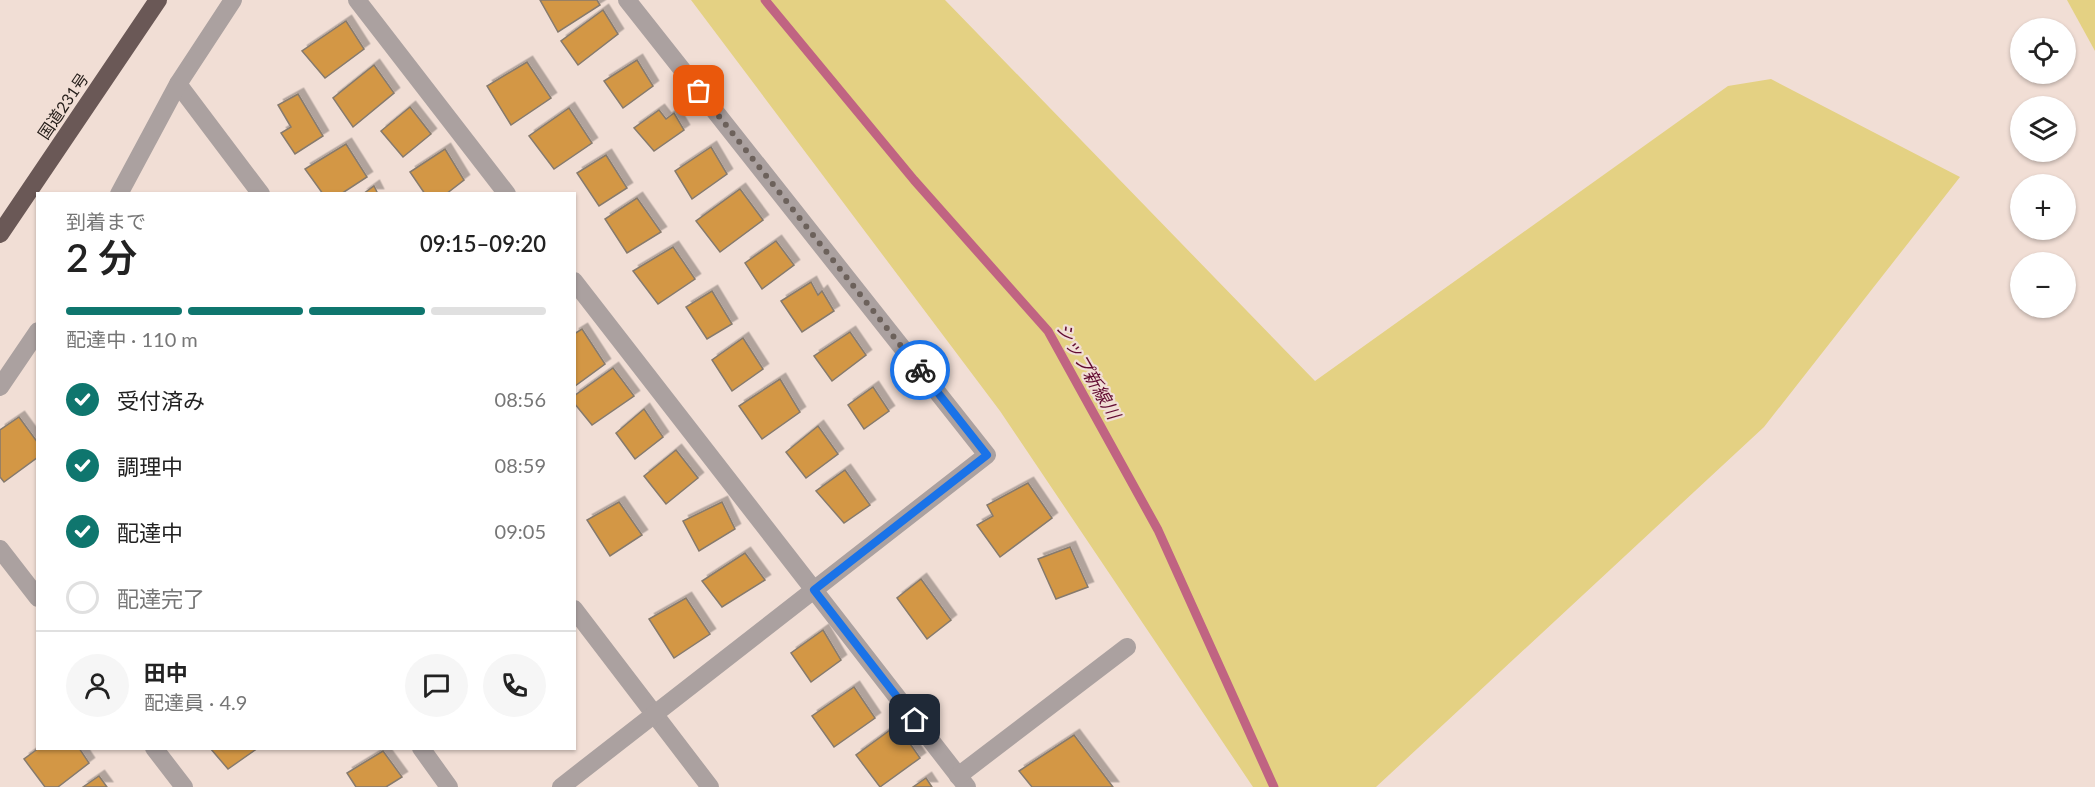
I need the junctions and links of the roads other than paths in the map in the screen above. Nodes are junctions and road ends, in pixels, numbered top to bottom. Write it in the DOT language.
graph roads {
  1 [pos="158,0"];
  2 [pos="232,0"];
  3 [pos="357,0"];
  4 [pos="627,0"];
  5 [pos="178,84"];
  6 [pos="120,192"];
  7 [pos="259,192"];
  8 [pos="505,192"];
  9 [pos="0,234"];
  10 [pos="576,283"];
  11 [pos="36,334"];
  12 [pos="0,387"];
  13 [pos="0,549"];
  14 [pos="814,590"];
  15 [pos="36,595"];
  16 [pos="576,612"];
  17 [pos="1126,647"];
  18 [pos="654,715"];
  19 [pos="156,750"];
  20 [pos="422,750"];
  21 [pos="963,782"];
  22 [pos="184,787"];
  23 [pos="449,787"];
  24 [pos="561,787"];
  25 [pos="710,787"];
  1 -- 9 [label="highway, 国道231号"];
  2 -- 5 [label="street"];
  3 -- 8 [label="street"];
  4 -- 14 [label="street"];
  5 -- 6 [label="street"];
  5 -- 7 [label="street"];
  10 -- 14 [label="street"];
  11 -- 12 [label="street"];
  13 -- 15 [label="street"];
  14 -- 18 [label="street"];
  14 -- 21 [label="street"];
  16 -- 18 [label="street"];
  17 -- 21 [label="street"];
  18 -- 24 [label="street"];
  18 -- 25 [label="street"];
  19 -- 22 [label="street"];
  20 -- 23 [label="street"];
}
